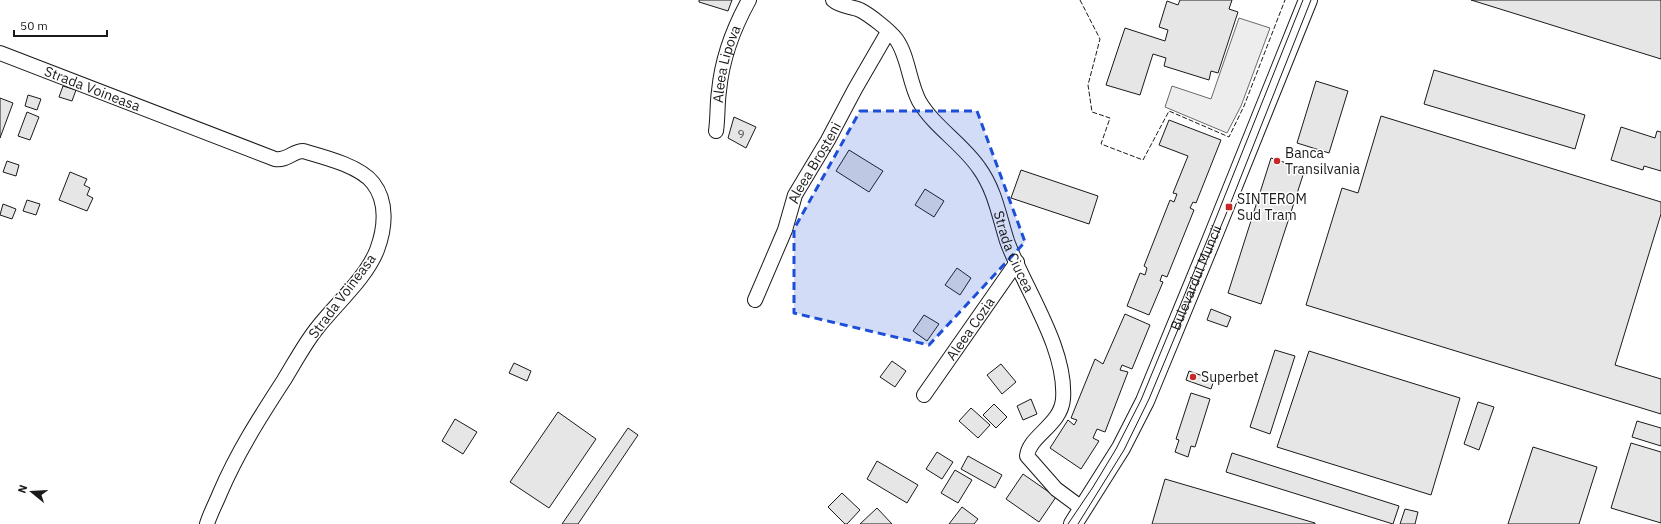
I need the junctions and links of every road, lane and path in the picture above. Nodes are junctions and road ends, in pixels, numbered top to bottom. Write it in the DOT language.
graph roads {
  1 [pos="749,0"];
  2 [pos="832,0"];
  3 [pos="1308,0"];
  4 [pos="888,32"];
  5 [pos="0,53"];
  6 [pos="716,131"];
  7 [pos="1017,262"];
  8 [pos="755,300"];
  9 [pos="924,395"];
  10 [pos="1083,509"];
  11 [pos="207,524"];
  12 [pos="1073,524"];
  1 -- 6 [label="street, Aleea Lipova"];
  2 -- 4 [label="street, Strada Ciucea"];
  3 -- 10 [label="main road, Bulevardul Muncii"];
  4 -- 7 [label="street, Strada Ciucea"];
  4 -- 8 [label="street, Aleea Broșteni"];
  5 -- 11 [label="street, Strada Voineasa"];
  7 -- 9 [label="street, Aleea Cozia"];
  7 -- 10 [label="street, Strada Ciucea"];
  10 -- 12 [label="main road, Bulevardul Muncii"];
}
